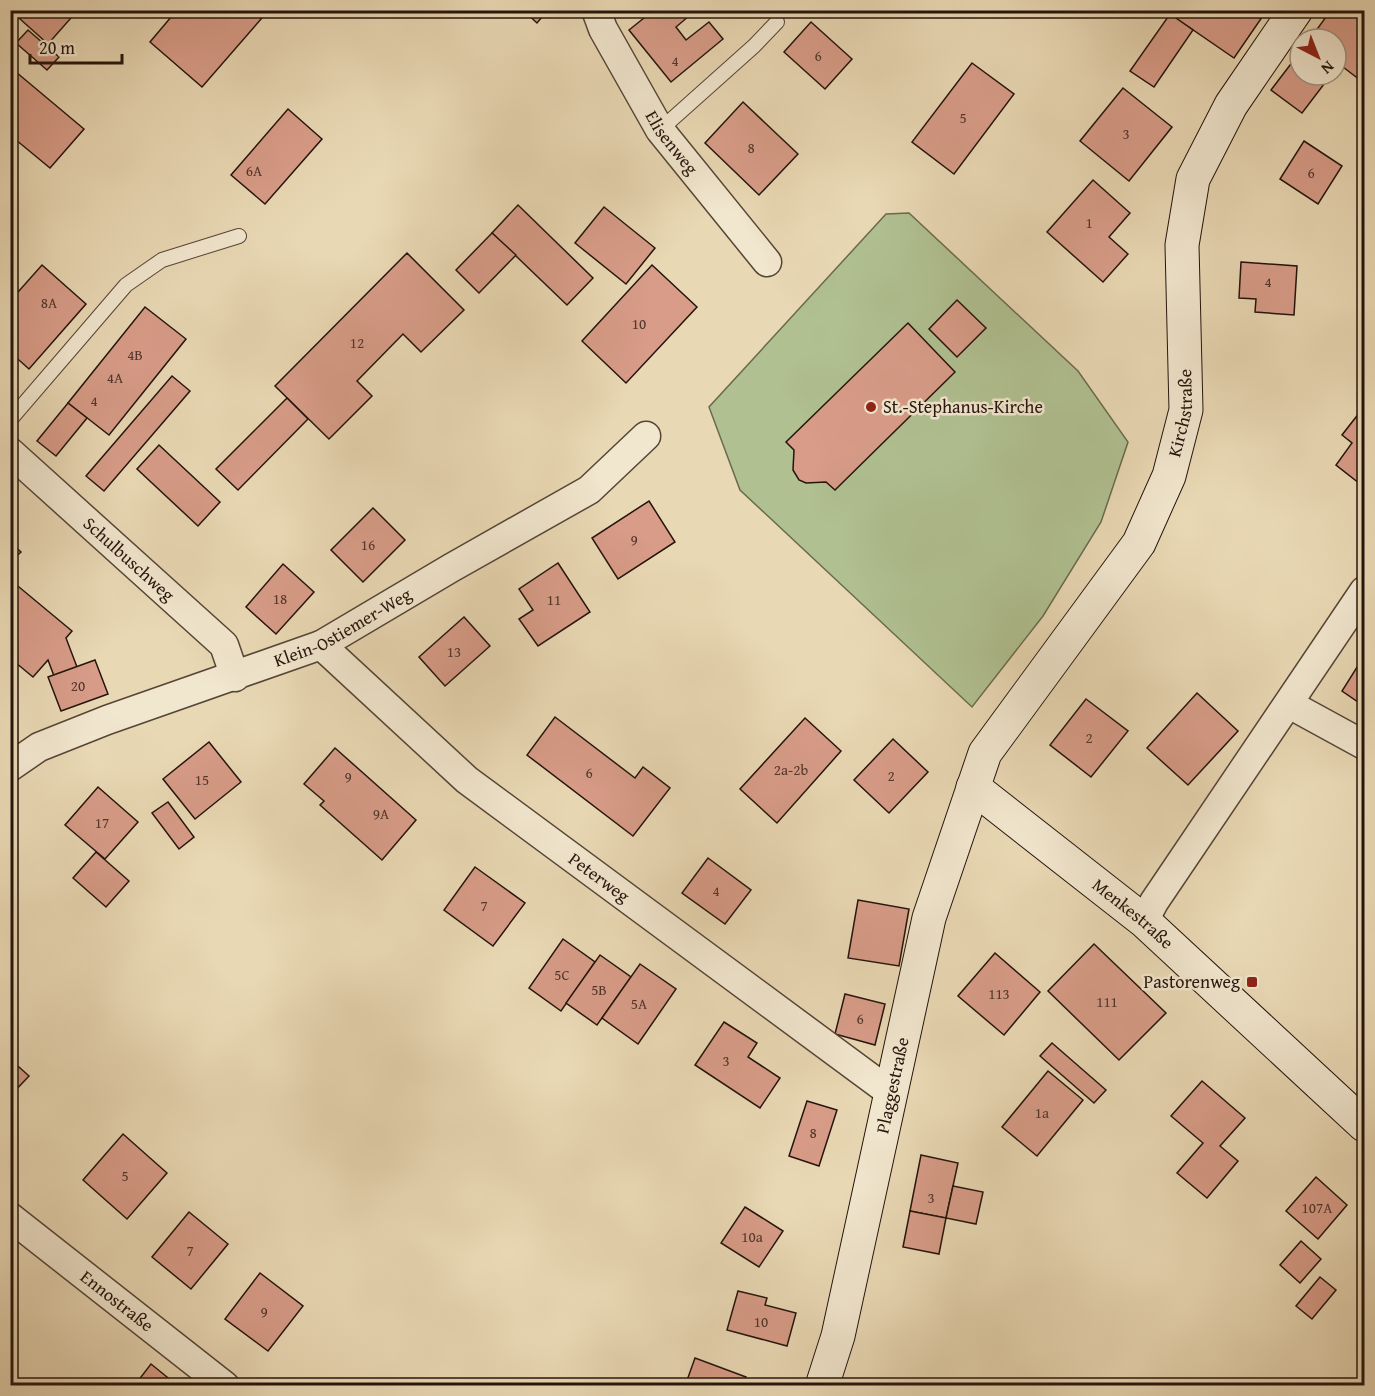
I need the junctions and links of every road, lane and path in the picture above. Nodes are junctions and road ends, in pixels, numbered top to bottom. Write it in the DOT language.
graph roads {
  1 [pos="596,10"];
  2 [pos="1296,10"];
  3 [pos="777,22"];
  4 [pos="660,130"];
  5 [pos="239,236"];
  6 [pos="766,262"];
  7 [pos="10,420"];
  8 [pos="646,436"];
  9 [pos="10,452"];
  10 [pos="1365,591"];
  11 [pos="321,645"];
  12 [pos="235,677"];
  13 [pos="1289,704"];
  14 [pos="1365,745"];
  15 [pos="10,767"];
  16 [pos="973,787"];
  17 [pos="1144,921"];
  18 [pos="891,1093"];
  19 [pos="1365,1125"];
  20 [pos="10,1217"];
  21 [pos="225,1386"];
  22 [pos="822,1386"];
  1 -- 4 [label="street, Elisenweg"];
  2 -- 16 [label="street, Kirchstraße"];
  3 -- 4 [label="lane"];
  4 -- 6 [label="street, Elisenweg"];
  5 -- 7 [label="lane"];
  8 -- 11 [label="street, Klein-Ostiemer-Weg"];
  9 -- 12 [label="street, Schulbuschweg"];
  10 -- 13 [label="street"];
  11 -- 12 [label="street, Klein-Ostiemer-Weg"];
  11 -- 18 [label="street, Peterweg"];
  12 -- 15 [label="street, Klein-Ostiemer-Weg"];
  13 -- 14 [label="street"];
  13 -- 17 [label="street"];
  16 -- 17 [label="street, Menkestraße"];
  16 -- 18 [label="street, Plaggestraße"];
  17 -- 19 [label="street, Menkestraße"];
  18 -- 22 [label="street, Plaggestraße"];
  20 -- 21 [label="street, Ennostraße"];
}
